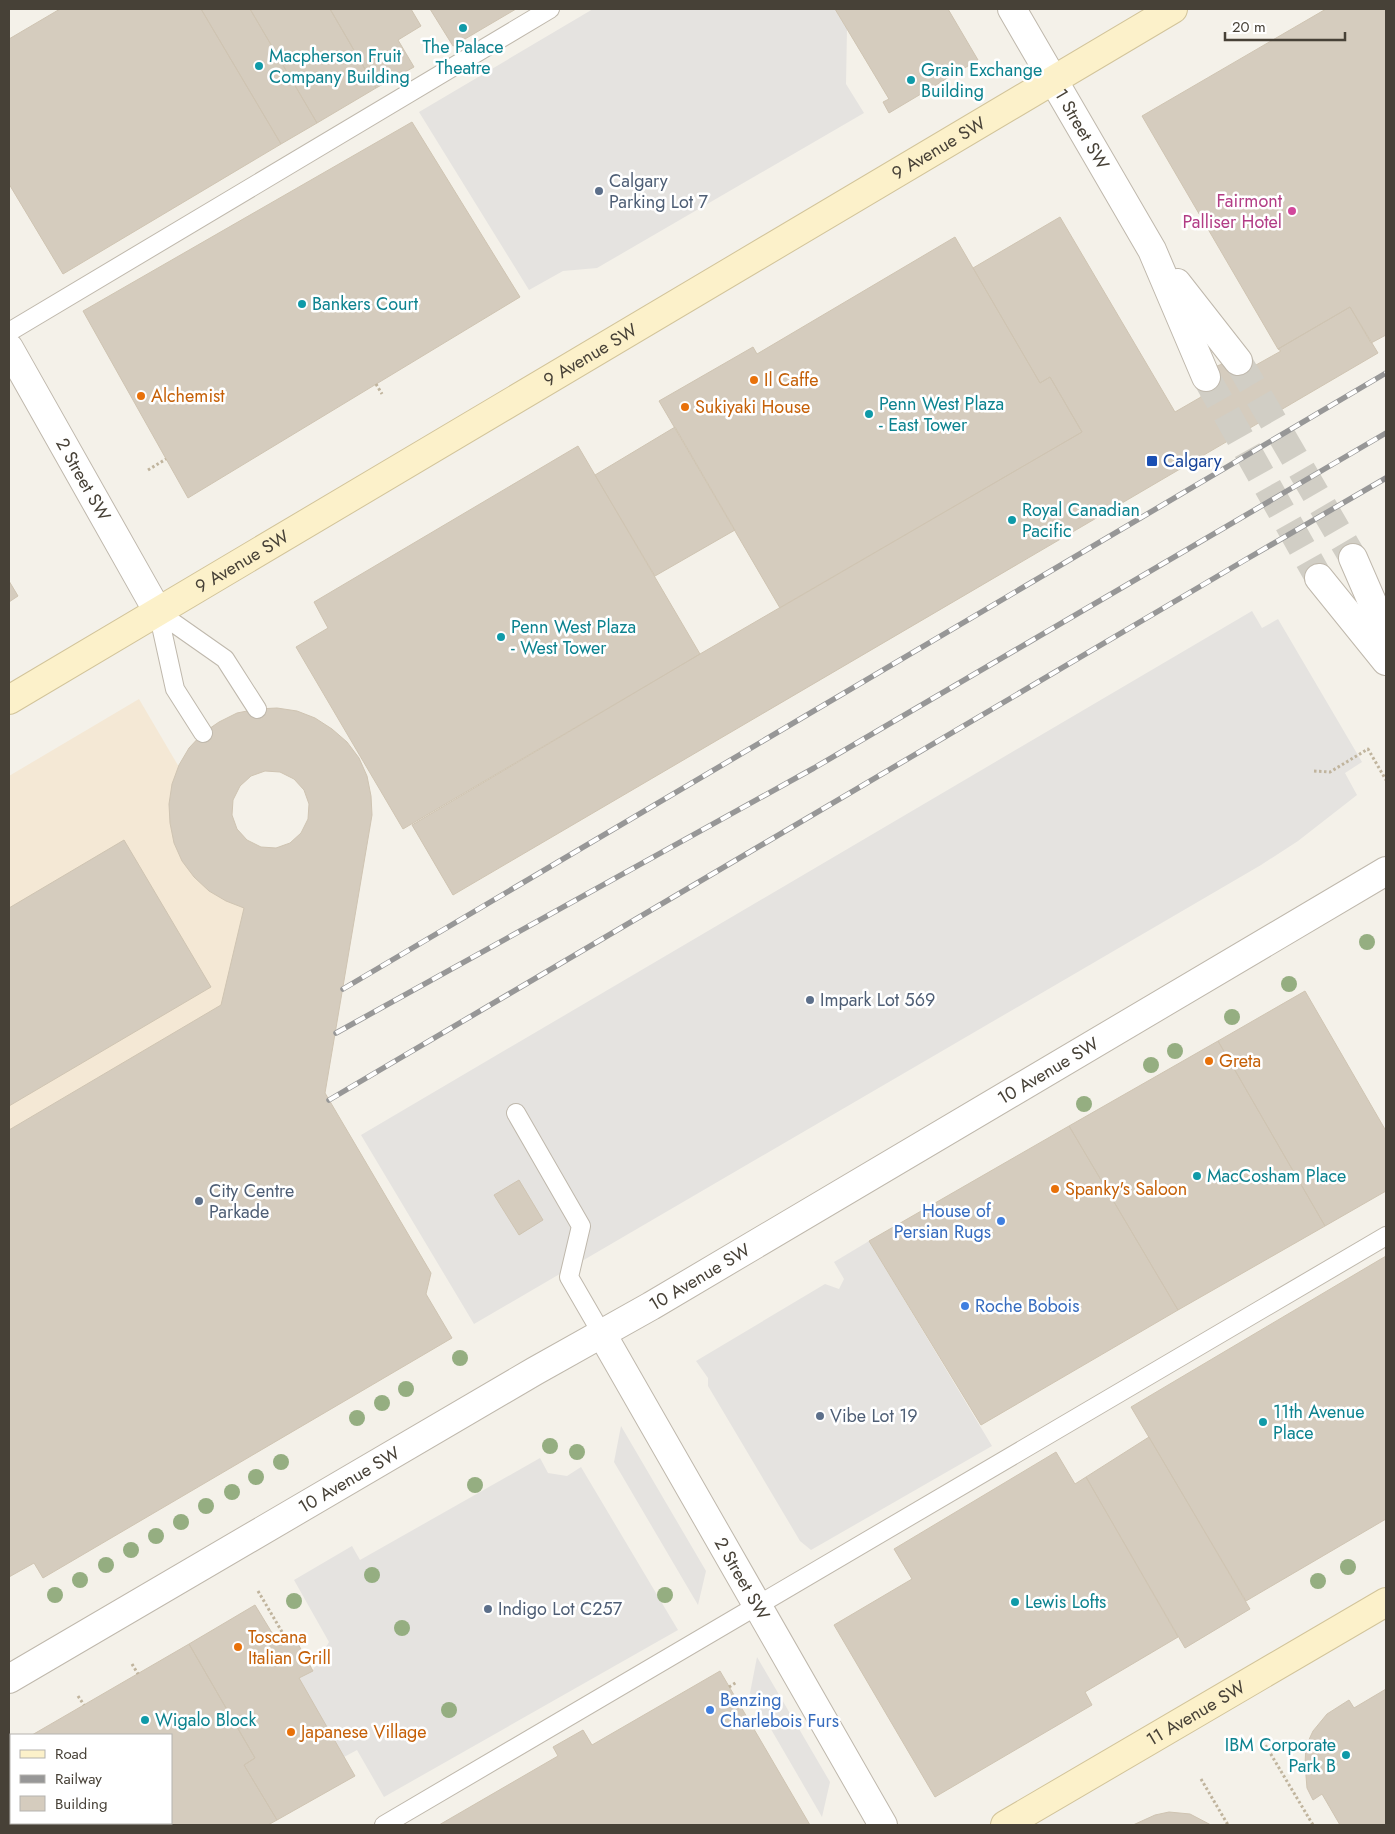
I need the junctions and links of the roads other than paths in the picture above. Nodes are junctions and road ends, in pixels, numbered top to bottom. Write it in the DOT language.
graph roads {
  1 [pos="550,9"];
  2 [pos="1012,9"];
  3 [pos="1173,9"];
  4 [pos="1054,81"];
  5 [pos="1152,250"];
  6 [pos="9,332"];
  7 [pos="9,348"];
  8 [pos="1238,361"];
  9 [pos="1206,377"];
  10 [pos="1353,558"];
  11 [pos="1319,578"];
  12 [pos="158,612"];
  13 [pos="1386,634"];
  14 [pos="1386,661"];
  15 [pos="9,700"];
  16 [pos="257,709"];
  17 [pos="203,733"];
  18 [pos="1386,871"];
  19 [pos="516,1113"];
  20 [pos="1386,1236"];
  21 [pos="602,1334"];
  22 [pos="1386,1602"];
  23 [pos="757,1606"];
  24 [pos="9,1680"];
  25 [pos="384,1825"];
  26 [pos="883,1825"];
  27 [pos="1005,1825"];
  1 -- 6 [label="lane"];
  2 -- 4 [label="street, 1 Street SW"];
  3 -- 4 [label="main road, 9 Avenue SW"];
  4 -- 5 [label="street, 1 Street SW"];
  4 -- 12 [label="main road, 9 Avenue SW"];
  5 -- 8 [label="street, 1 Street SW"];
  5 -- 9 [label="street, 1 Street SW"];
  7 -- 12 [label="street, 2 Street SW"];
  10 -- 13 [label="street"];
  11 -- 14 [label="street"];
  12 -- 15 [label="main road, 9 Avenue SW"];
  12 -- 16 [label="lane"];
  12 -- 17 [label="lane"];
  18 -- 21 [label="street, 10 Avenue SW"];
  19 -- 21 [label="lane"];
  20 -- 23 [label="lane"];
  21 -- 23 [label="street, 2 Street SW"];
  21 -- 24 [label="street, 10 Avenue SW"];
  22 -- 27 [label="main road, 11 Avenue SW"];
  23 -- 25 [label="lane"];
  23 -- 26 [label="street, 2 Street SW"];
}
